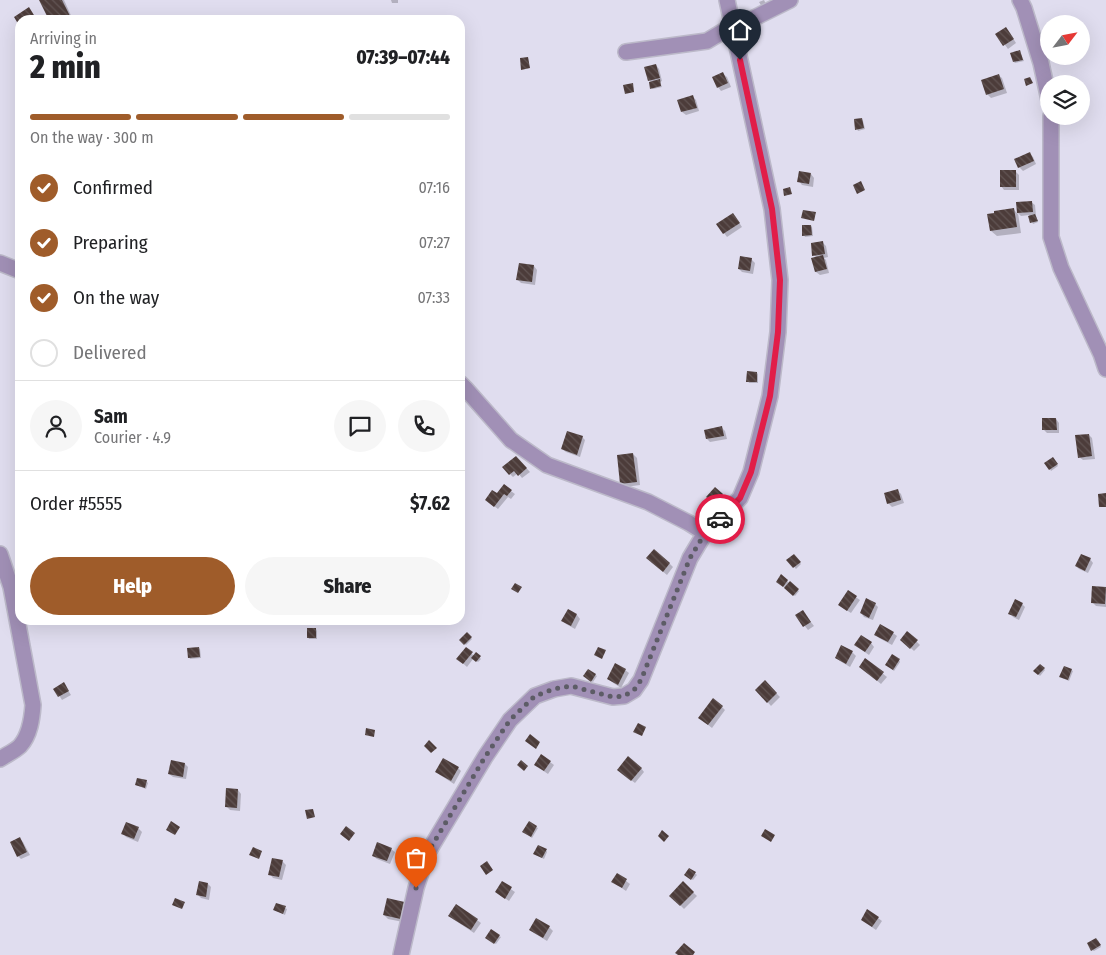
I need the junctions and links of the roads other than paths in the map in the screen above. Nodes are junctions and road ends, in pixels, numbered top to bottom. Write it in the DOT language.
graph roads {
  1 [pos="727,0"];
  2 [pos="790,0"];
  3 [pos="1020,0"];
  4 [pos="732,26"];
  5 [pos="626,52"];
  6 [pos="1044,75"];
  7 [pos="1051,125"];
  8 [pos="0,263"];
  9 [pos="15,269"];
  10 [pos="1106,369"];
  11 [pos="465,388"];
  12 [pos="705,533"];
  13 [pos="0,554"];
  14 [pos="15,608"];
  15 [pos="18,625"];
  16 [pos="0,759"];
  17 [pos="402,955"];
  1 -- 4 [label="street"];
  2 -- 4 [label="street"];
  3 -- 6 [label="street"];
  4 -- 5 [label="street"];
  4 -- 12 [label="street"];
  7 -- 10 [label="street"];
  8 -- 9 [label="street"];
  11 -- 12 [label="street"];
  12 -- 17 [label="street"];
  13 -- 14 [label="street"];
  15 -- 16 [label="street"];
}
